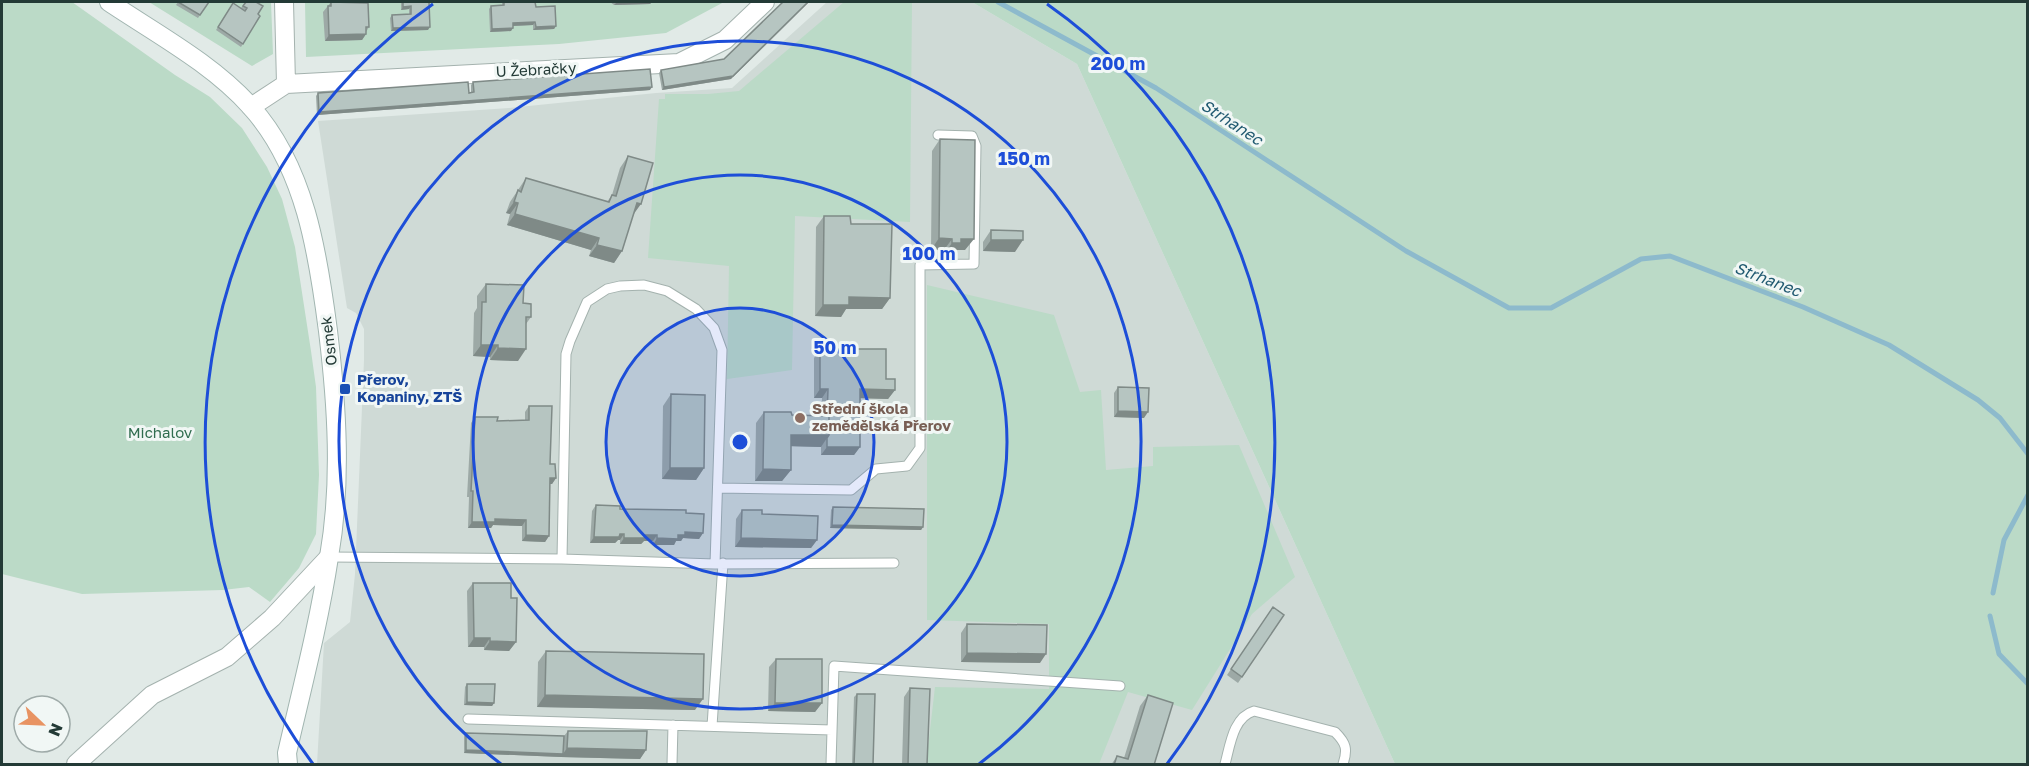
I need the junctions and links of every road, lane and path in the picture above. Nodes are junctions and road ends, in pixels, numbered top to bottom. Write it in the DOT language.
graph roads {
  1 [pos="109,2"];
  2 [pos="284,2"];
  3 [pos="765,2"];
  4 [pos="286,84"];
  5 [pos="251,106"];
  6 [pos="938,135"];
  7 [pos="718,488"];
  8 [pos="329,557"];
  9 [pos="562,559"];
  10 [pos="894,562"];
  11 [pos="719,563"];
  12 [pos="1120,686"];
  13 [pos="468,719"];
  14 [pos="674,725"];
  15 [pos="712,726"];
  16 [pos="832,730"];
  17 [pos="286,761"];
  18 [pos="76,765"];
  19 [pos="672,765"];
  20 [pos="831,765"];
  21 [pos="1224,765"];
  22 [pos="1342,765"];
  1 -- 5 [label="street, Osmek"];
  2 -- 4 [label="street"];
  3 -- 4 [label="street, U Žebračky"];
  4 -- 5 [label="street, U Žebračky"];
  5 -- 8 [label="street, Osmek"];
  6 -- 7 [label="lane"];
  7 -- 9 [label="lane"];
  7 -- 11 [label="lane"];
  8 -- 9 [label="lane"];
  8 -- 17 [label="street, Osmek"];
  8 -- 18 [label="street"];
  9 -- 11 [label="lane"];
  10 -- 11 [label="lane"];
  11 -- 15 [label="lane"];
  12 -- 16 [label="lane"];
  13 -- 14 [label="lane"];
  14 -- 15 [label="lane"];
  14 -- 19 [label="lane"];
  15 -- 16 [label="lane"];
  16 -- 20 [label="lane"];
  21 -- 22 [label="lane"];
}
